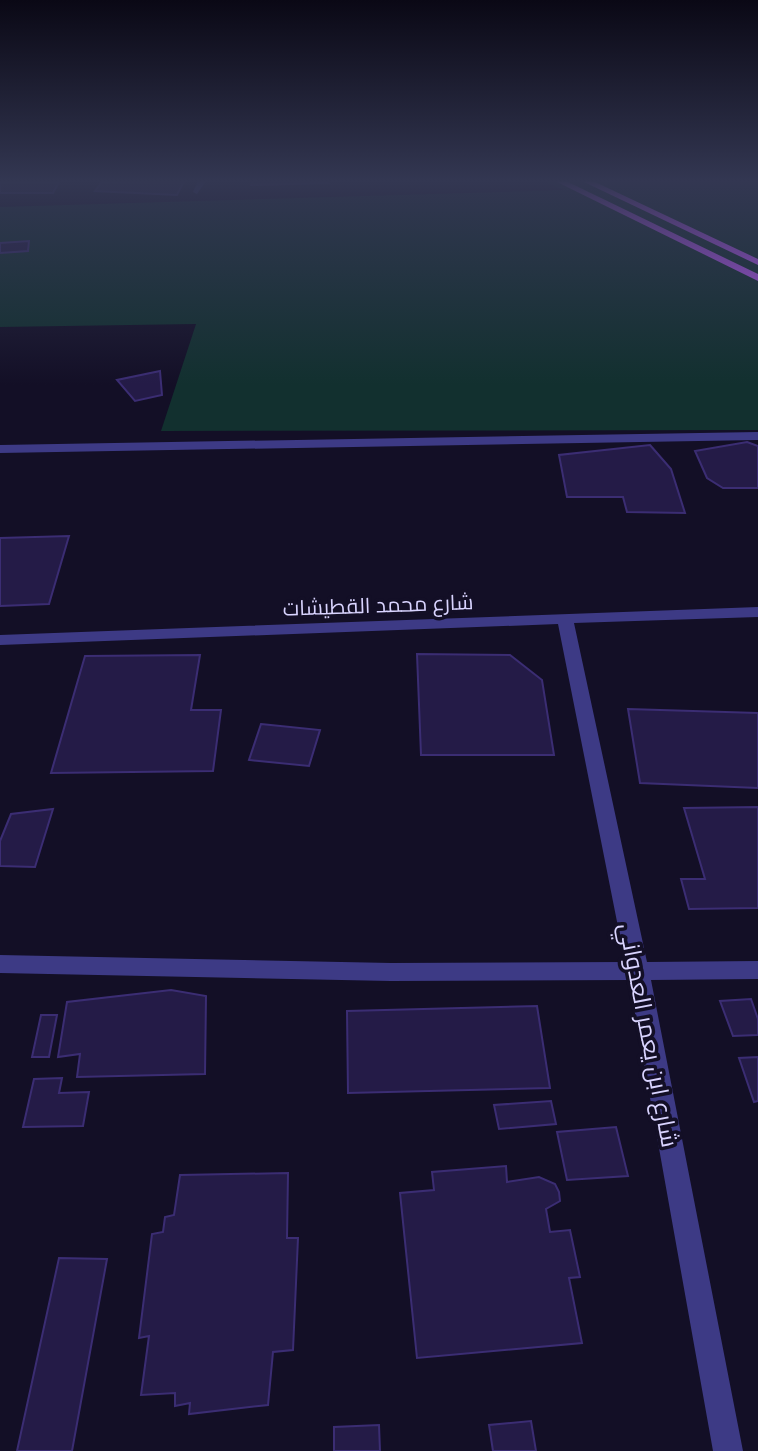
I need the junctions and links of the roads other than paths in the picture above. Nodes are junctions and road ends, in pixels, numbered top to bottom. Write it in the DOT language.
graph roads {
  1 [pos="698,249"];
  2 [pos="730,249"];
  3 [pos="758,262"];
  4 [pos="758,278"];
  5 [pos="758,436"];
  6 [pos="0,449"];
  7 [pos="758,612"];
  8 [pos="565,620"];
  9 [pos="0,640"];
  10 [pos="0,964"];
  11 [pos="758,970"];
  12 [pos="638,971"];
  13 [pos="728,1451"];
  1 -- 4 [label="main road"];
  2 -- 3 [label="main road"];
  5 -- 6 [label="street"];
  7 -- 8 [label="street, شارع محمد القطيشات"];
  8 -- 9 [label="street, شارع محمد القطيشات"];
  8 -- 12 [label="street, شارع ابن يعمر العدواني"];
  10 -- 12 [label="street"];
  11 -- 12 [label="street"];
  12 -- 13 [label="street, شارع ابن يعمر العدواني"];
}
